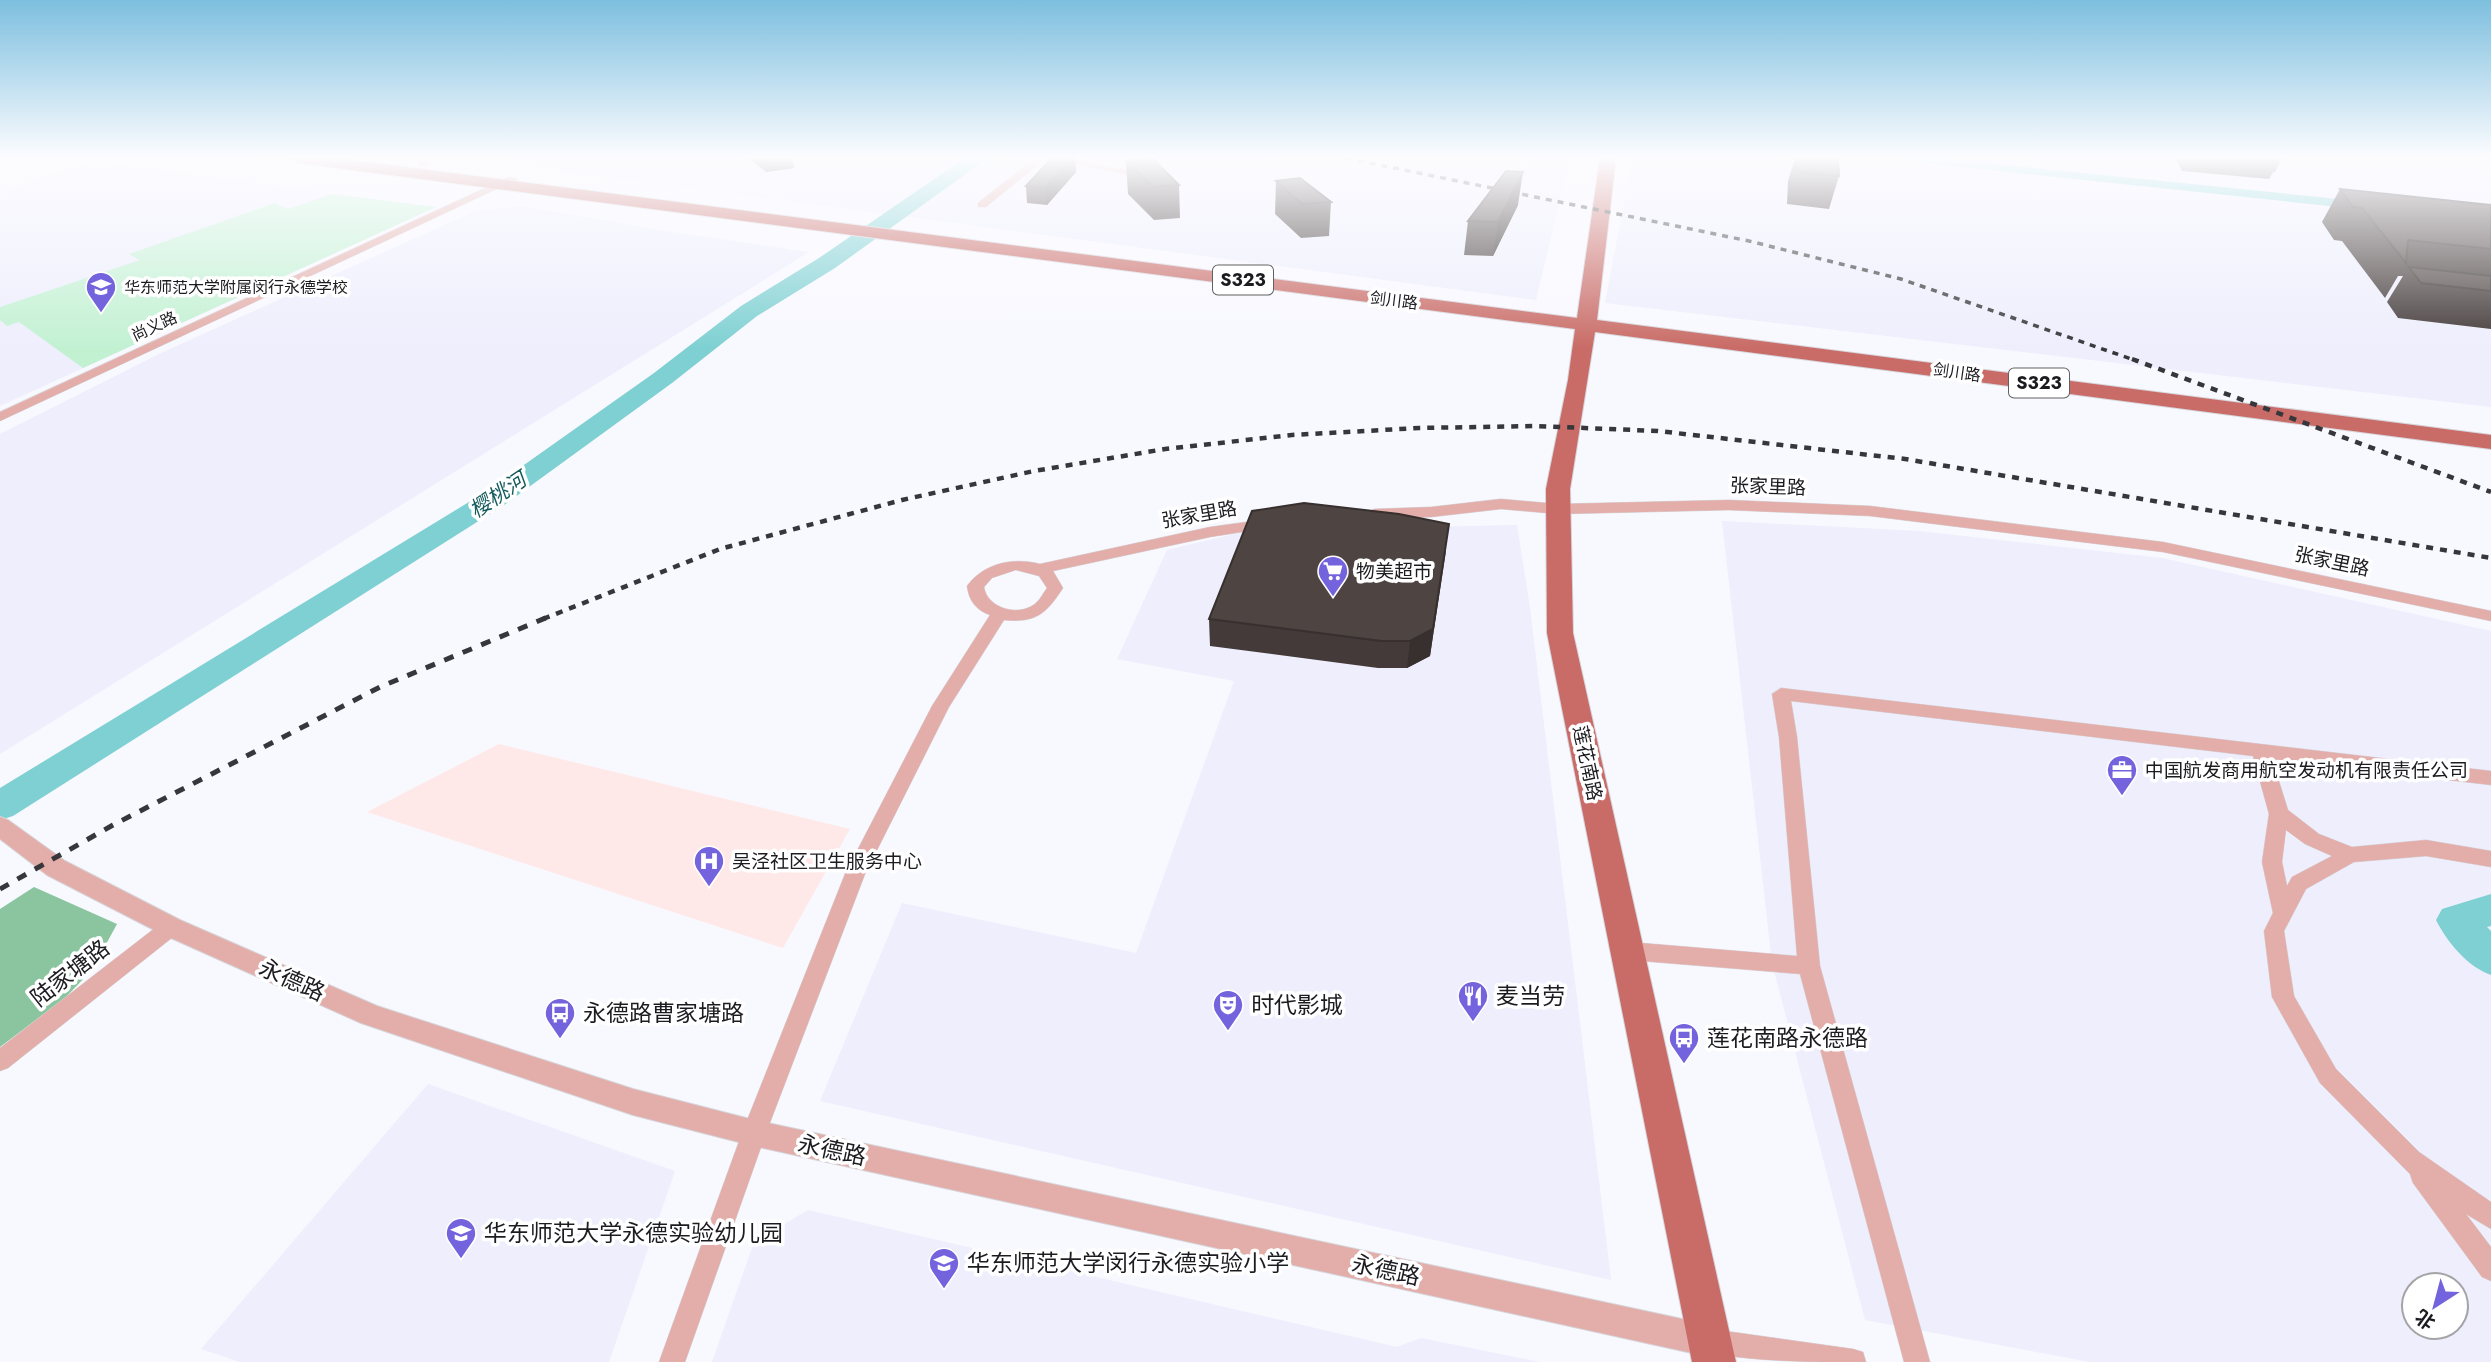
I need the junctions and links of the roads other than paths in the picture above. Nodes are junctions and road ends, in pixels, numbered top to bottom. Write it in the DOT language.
graph roads {
  1 [pos="420,222"];
  2 [pos="827,222"];
  3 [pos="1600,222"];
  4 [pos="1587,319"];
  5 [pos="0,417"];
  6 [pos="2491,428"];
  7 [pos="2491,442"];
  8 [pos="1558,509"];
  9 [pos="1363,514"];
  10 [pos="1285,521"];
  11 [pos="1039,569"];
  12 [pos="999,614"];
  13 [pos="2491,616"];
  14 [pos="2261,752"];
  15 [pos="2491,778"];
  16 [pos="2278,814"];
  17 [pos="0,826"];
  18 [pos="2351,855"];
  19 [pos="2491,859"];
  20 [pos="2283,914"];
  21 [pos="172,927"];
  22 [pos="1629,951"];
  23 [pos="1809,966"];
  24 [pos="0,1061"];
  25 [pos="754,1133"];
  26 [pos="2410,1160"];
  27 [pos="2491,1217"];
  28 [pos="2491,1268"];
  29 [pos="1712,1352"];
  30 [pos="672,1362"];
  31 [pos="1853,1362"];
  32 [pos="1917,1362"];
  1 -- 5 [label="street, 尚义路"];
  2 -- 4 [label="main road, 剑川路 / S323"];
  3 -- 4 [label="main road, 莲花南路"];
  4 -- 6 [label="main road, 剑川路"];
  4 -- 7 [label="main road, 剑川路 / S323"];
  4 -- 8 [label="main road, 莲花南路"];
  8 -- 9 [label="street, 张家里路"];
  8 -- 13 [label="street, 张家里路"];
  8 -- 22 [label="main road, 莲花南路"];
  10 -- 11 [label="street, 张家里路"];
  11 -- 12 [label="street"];
  11 -- 12 [label="street"];
  12 -- 25 [label="street"];
  14 -- 15 [label="street"];
  14 -- 16 [label="street"];
  14 -- 23 [label="street"];
  16 -- 18 [label="street"];
  16 -- 20 [label="street"];
  17 -- 21 [label="street, 永德路"];
  18 -- 19 [label="street"];
  18 -- 20 [label="street"];
  20 -- 26 [label="street"];
  21 -- 24 [label="street, 陆家塘路"];
  21 -- 25 [label="street, 永德路"];
  22 -- 23 [label="street"];
  22 -- 29 [label="main road, 莲花南路"];
  23 -- 32 [label="street"];
  25 -- 29 [label="street, 永德路"];
  25 -- 30 [label="street"];
  26 -- 27 [label="street"];
  26 -- 28 [label="street"];
  29 -- 31 [label="street"];
}
